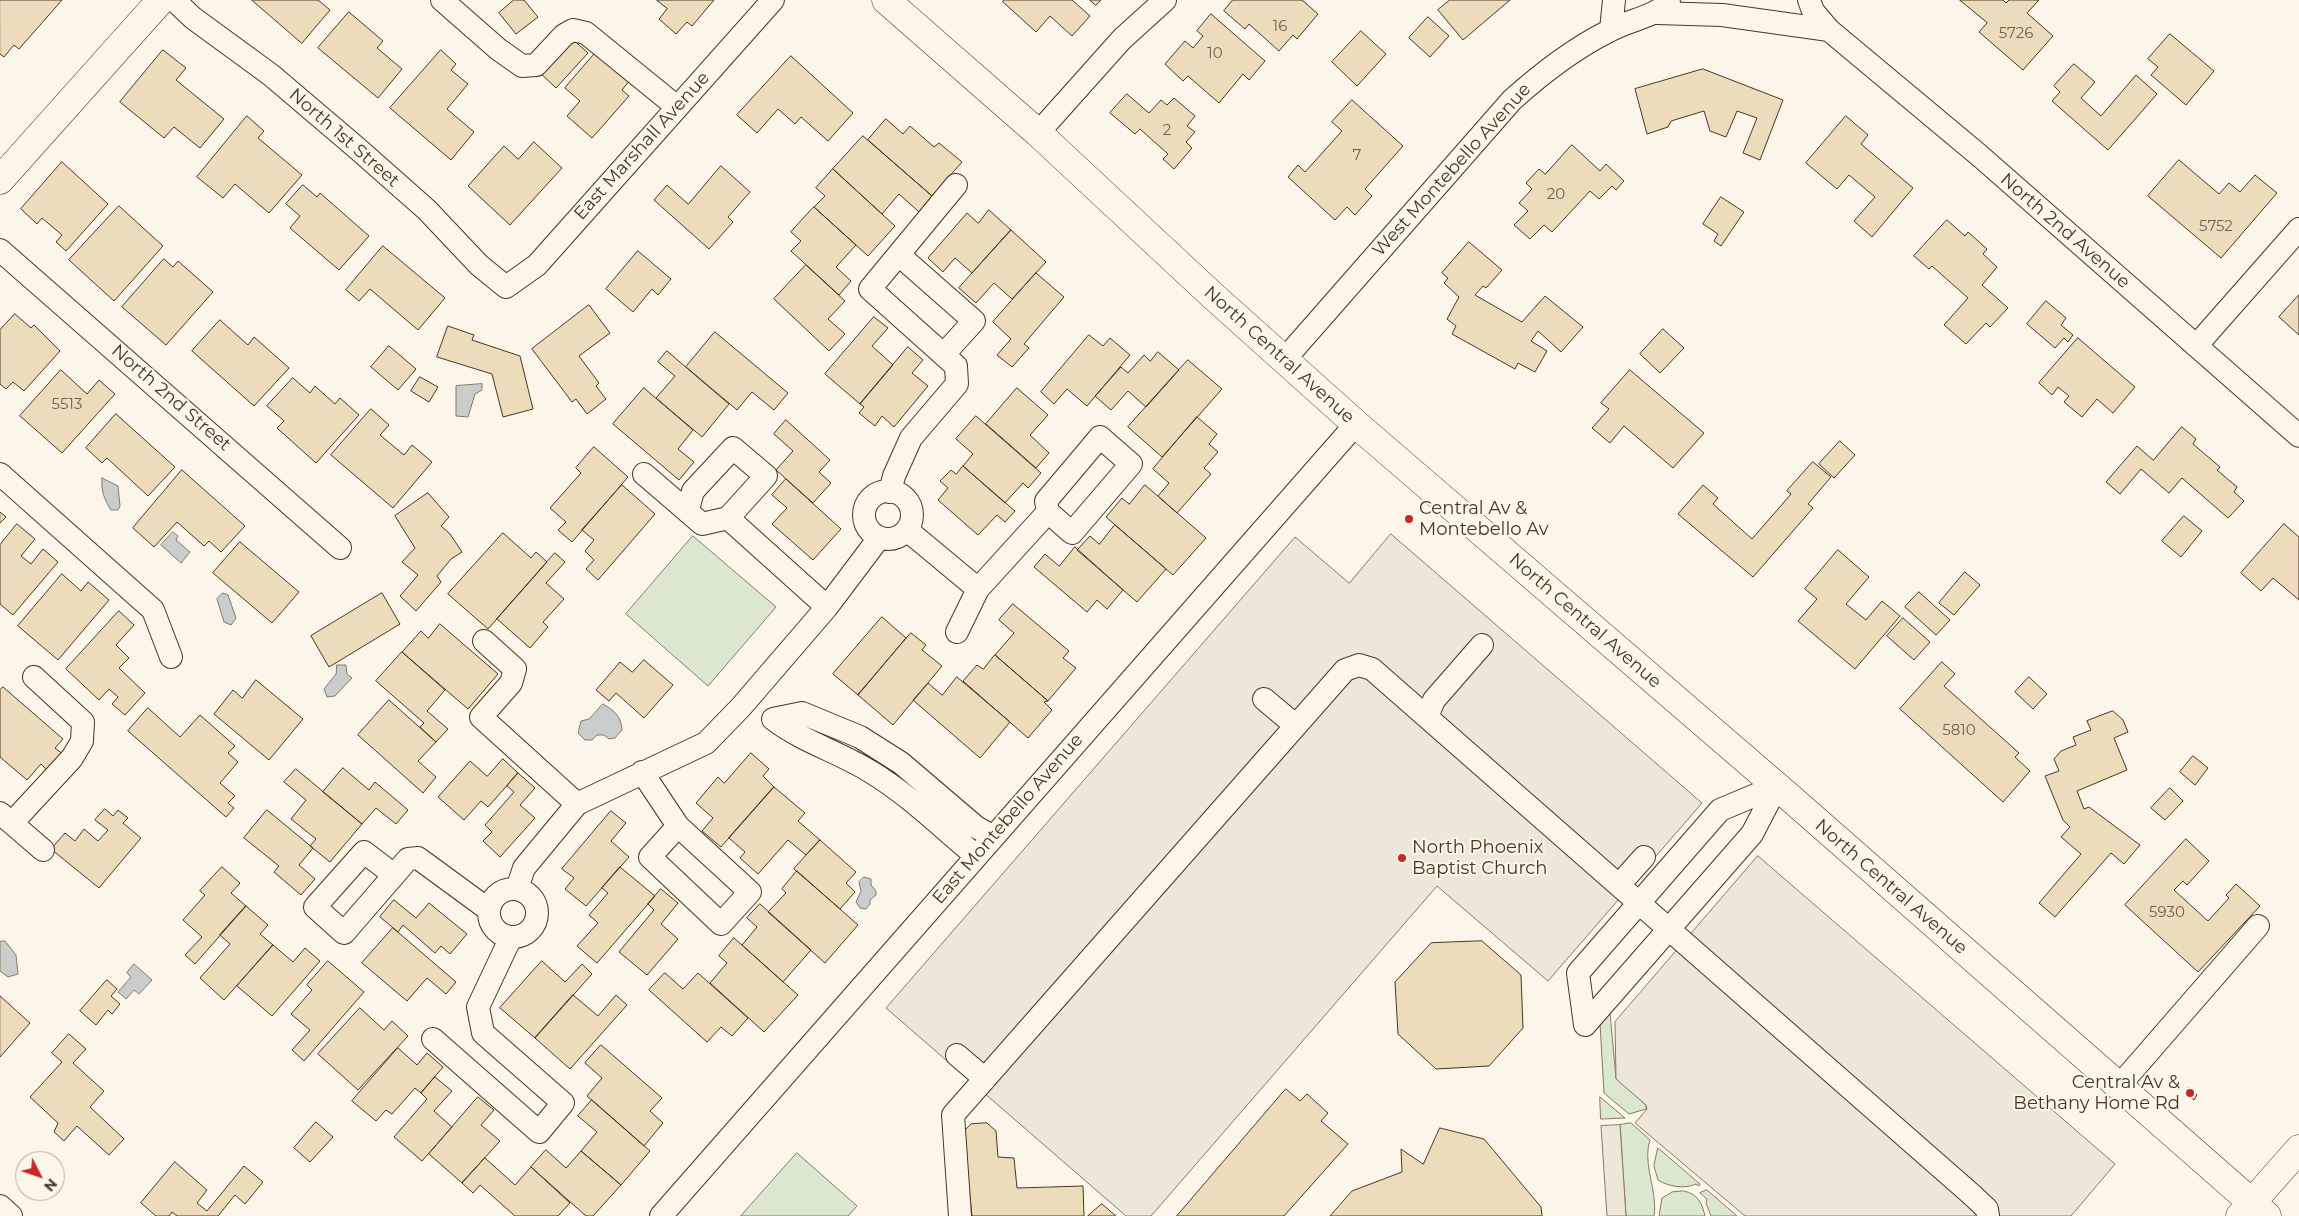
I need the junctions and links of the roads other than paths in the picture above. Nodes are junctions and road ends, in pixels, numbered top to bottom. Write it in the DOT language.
graph roads {
  1 [pos="161,0"];
  2 [pos="174,0"];
  3 [pos="442,0"];
  4 [pos="773,0"];
  5 [pos="886,0"];
  6 [pos="1165,0"];
  7 [pos="1614,0"];
  8 [pos="1810,0"];
  9 [pos="1665,6"];
  10 [pos="1611,30"];
  11 [pos="1829,30"];
  12 [pos="677,107"];
  13 [pos="1038,133"];
  14 [pos="0,180"];
  15 [pos="956,185"];
  16 [pos="2299,229"];
  17 [pos="0,250"];
  18 [pos="899,255"];
  19 [pos="506,287"];
  20 [pos="2196,346"];
  21 [pos="944,354"];
  22 [pos="1284,360"];
  23 [pos="1356,424"];
  24 [pos="2299,436"];
  25 [pos="0,474"];
  26 [pos="644,474"];
  27 [pos="890,492"];
  28 [pos="688,510"];
  29 [pos="1048,512"];
  30 [pos="728,518"];
  31 [pos="907,530"];
  32 [pos="879,538"];
  33 [pos="340,548"];
  34 [pos="978,589"];
  35 [pos="827,607"];
  36 [pos="957,632"];
  37 [pos="484,641"];
  38 [pos="1482,644"];
  39 [pos="171,657"];
  40 [pos="34,677"];
  41 [pos="1264,699"];
  42 [pos="741,707"];
  43 [pos="1427,717"];
  44 [pos="773,719"];
  45 [pos="1295,725"];
  46 [pos="642,772"];
  47 [pos="1777,786"];
  48 [pos="577,804"];
  49 [pos="6,818"];
  50 [pos="678,826"];
  51 [pos="992,836"];
  52 [pos="43,850"];
  53 [pos="975,855"];
  54 [pos="1644,857"];
  55 [pos="394,875"];
  56 [pos="1619,885"];
  57 [pos="517,889"];
  58 [pos="1639,903"];
  59 [pos="489,910"];
  60 [pos="2258,926"];
  61 [pos="1669,929"];
  62 [pos="511,937"];
  63 [pos="483,1034"];
  64 [pos="433,1039"];
  65 [pos="957,1055"];
  66 [pos="459,1062"];
  67 [pos="985,1079"];
  68 [pos="2119,1086"];
  69 [pos="2299,1149"];
  70 [pos="0,1206"];
  71 [pos="2253,1212"];
  72 [pos="11,1216"];
  73 [pos="661,1216"];
  74 [pos="960,1216"];
  75 [pos="1988,1216"];
  1 -- 14 [label="main road"];
  2 -- 19 [label="street, North 1st Street"];
  3 -- 12 [label="street"];
  4 -- 12 [label="street, East Marshall Avenue"];
  5 -- 13 [label="main road, North Central Avenue"];
  6 -- 13 [label="street"];
  7 -- 10 [label="street"];
  8 -- 11 [label="street, North 2nd Avenue"];
  9 -- 10 [label="street, West Montebello Avenue"];
  9 -- 11 [label="street"];
  10 -- 22 [label="street, West Montebello Avenue"];
  11 -- 20 [label="street, North 2nd Avenue"];
  12 -- 19 [label="street, East Marshall Avenue"];
  13 -- 22 [label="main road, North Central Avenue"];
  15 -- 18 [label="street"];
  16 -- 20 [label="street"];
  17 -- 33 [label="street, North 2nd Street"];
  18 -- 21 [label="street"];
  18 -- 21 [label="street"];
  20 -- 24 [label="street, North 2nd Avenue"];
  21 -- 27 [label="street"];
  22 -- 23 [label="main road, North Central Avenue"];
  23 -- 47 [label="main road, North Central Avenue"];
  23 -- 51 [label="street, East Montebello Avenue"];
  25 -- 39 [label="street"];
  26 -- 28 [label="street"];
  27 -- 31 [label="street"];
  27 -- 32 [label="street"];
  28 -- 30 [label="street"];
  28 -- 30 [label="street"];
  29 -- 34 [label="street"];
  30 -- 35 [label="street"];
  31 -- 32 [label="street"];
  31 -- 34 [label="street"];
  32 -- 35 [label="street"];
  34 -- 36 [label="street"];
  35 -- 42 [label="street"];
  37 -- 48 [label="street"];
  38 -- 43 [label="street"];
  40 -- 49 [label="street"];
  41 -- 45 [label="street"];
  42 -- 44 [label="street"];
  42 -- 46 [label="street"];
  43 -- 45 [label="street"];
  43 -- 56 [label="street"];
  44 -- 51 [label="street"];
  44 -- 53 [label="street"];
  45 -- 67 [label="street"];
  46 -- 48 [label="street"];
  46 -- 50 [label="street"];
  47 -- 58 [label="street"];
  47 -- 61 [label="street"];
  47 -- 68 [label="main road, North Central Avenue"];
  48 -- 57 [label="street"];
  49 -- 52 [label="street"];
  51 -- 53 [label="street, East Montebello Avenue"];
  53 -- 73 [label="street, East Montebello Avenue"];
  54 -- 56 [label="street"];
  55 -- 59 [label="street"];
  56 -- 58 [label="street"];
  57 -- 59 [label="street"];
  57 -- 62 [label="street"];
  58 -- 61 [label="street"];
  58 -- 61 [label="street"];
  59 -- 62 [label="street"];
  60 -- 68 [label="street"];
  61 -- 75 [label="street"];
  62 -- 63 [label="street"];
  63 -- 66 [label="street"];
  63 -- 66 [label="street"];
  64 -- 66 [label="street"];
  65 -- 67 [label="street"];
  67 -- 74 [label="street"];
  68 -- 71 [label="main road, North Central Avenue"];
  69 -- 71 [label="main road"];
  70 -- 72 [label="street"];
}
